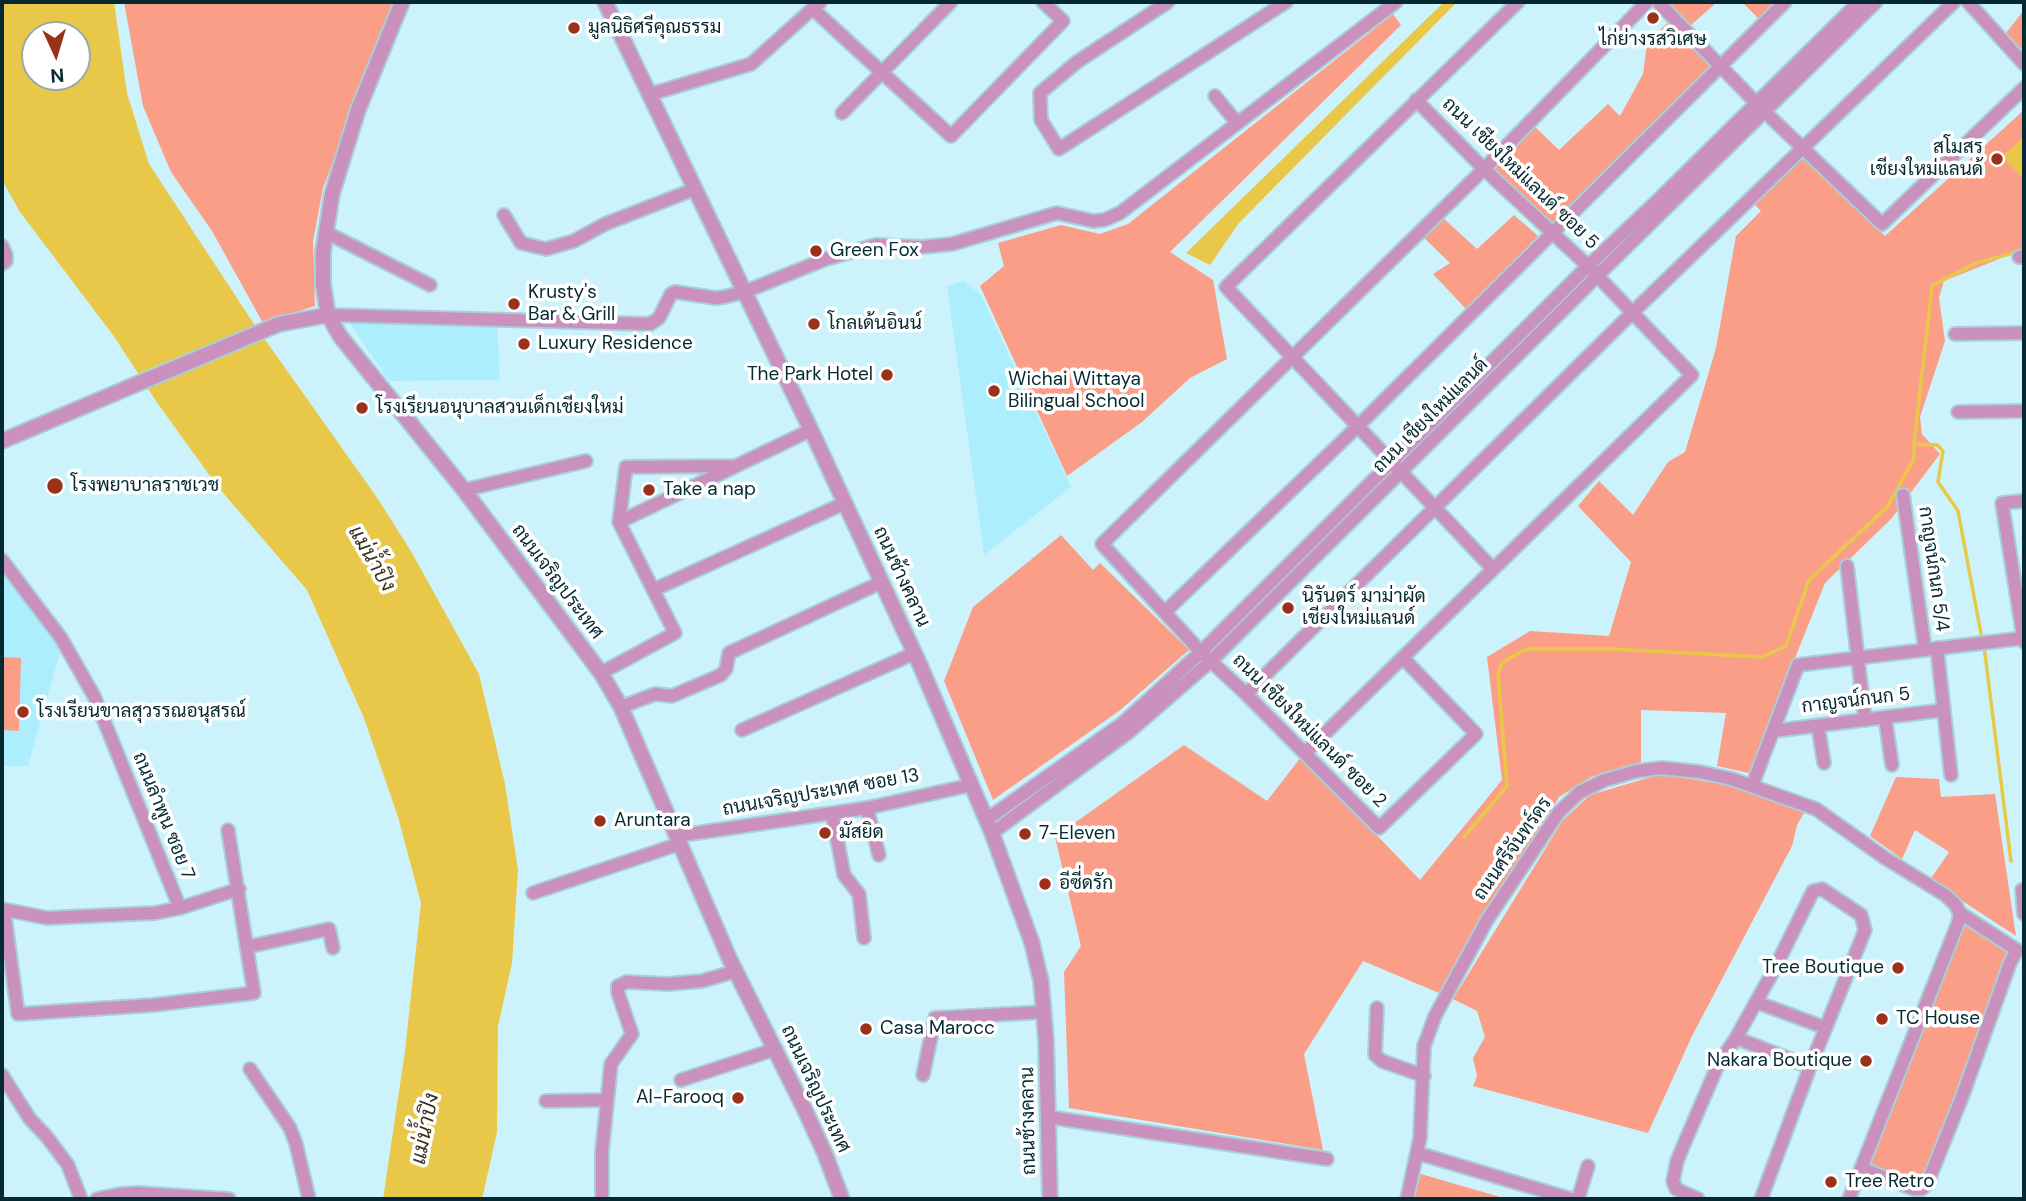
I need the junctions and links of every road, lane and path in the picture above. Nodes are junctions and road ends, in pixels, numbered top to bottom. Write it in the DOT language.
graph roads {
  1 [pos="402,2"];
  2 [pos="605,2"];
  3 [pos="951,2"];
  4 [pos="1043,2"];
  5 [pos="1168,2"];
  6 [pos="1286,2"];
  7 [pos="1396,2"];
  8 [pos="1518,2"];
  9 [pos="1647,2"];
  10 [pos="1658,2"];
  11 [pos="1785,2"];
  12 [pos="1859,2"];
  13 [pos="1876,2"];
  14 [pos="1954,2"];
  15 [pos="1968,2"];
  16 [pos="817,5"];
  17 [pos="2024,64"];
  18 [pos="1719,65"];
  19 [pos="883,73"];
  20 [pos="2024,88"];
  21 [pos="651,94"];
  22 [pos="1215,96"];
  23 [pos="1416,100"];
  24 [pos="1760,107"];
  25 [pos="842,113"];
  26 [pos="1237,123"];
  27 [pos="1804,149"];
  28 [pos="1484,169"];
  29 [pos="695,188"];
  30 [pos="504,215"];
  31 [pos="326,232"];
  32 [pos="1552,233"];
  33 [pos="2,246"];
  34 [pos="2,264"];
  35 [pos="1592,271"];
  36 [pos="430,285"];
  37 [pos="744,292"];
  38 [pos="1632,313"];
  39 [pos="327,315"];
  40 [pos="2024,333"];
  41 [pos="1955,334"];
  42 [pos="1293,359"];
  43 [pos="2024,411"];
  44 [pos="1958,412"];
  45 [pos="1357,427"];
  46 [pos="811,430"];
  47 [pos="2,441"];
  48 [pos="586,461"];
  49 [pos="1391,462"];
  50 [pos="735,466"];
  51 [pos="1401,473"];
  52 [pos="464,490"];
  53 [pos="1903,495"];
  54 [pos="2024,501"];
  55 [pos="845,503"];
  56 [pos="1435,509"];
  57 [pos="619,522"];
  58 [pos="2,560"];
  59 [pos="1847,566"];
  60 [pos="2018,567"];
  61 [pos="1493,569"];
  62 [pos="882,582"];
  63 [pos="653,590"];
  64 [pos="1165,612"];
  65 [pos="2024,639"];
  66 [pos="1931,648"];
  67 [pos="915,653"];
  68 [pos="1206,657"];
  69 [pos="1858,657"];
  70 [pos="1403,658"];
  71 [pos="601,673"];
  72 [pos="1246,694"];
  73 [pos="621,707"];
  74 [pos="1944,710"];
  75 [pos="1885,717"];
  76 [pos="1865,720"];
  77 [pos="1818,726"];
  78 [pos="742,730"];
  79 [pos="1773,732"];
  80 [pos="1305,753"];
  81 [pos="1824,763"];
  82 [pos="1892,765"];
  83 [pos="1951,775"];
  84 [pos="971,785"];
  85 [pos="1752,786"];
  86 [pos="867,808"];
  87 [pos="832,813"];
  88 [pos="989,826"];
  89 [pos="228,830"];
  90 [pos="678,840"];
  91 [pos="878,855"];
  92 [pos="239,889"];
  93 [pos="2022,890"];
  94 [pos="533,892"];
  95 [pos="180,908"];
  96 [pos="3,910"];
  97 [pos="1960,913"];
  98 [pos="2024,914"];
  99 [pos="864,938"];
  100 [pos="247,947"];
  101 [pos="333,948"];
  102 [pos="2021,950"];
  103 [pos="736,971"];
  104 [pos="1756,1002"];
  105 [pos="1377,1008"];
  106 [pos="1044,1012"];
  107 [pos="1826,1028"];
  108 [pos="1736,1038"];
  109 [pos="776,1049"];
  110 [pos="1810,1067"];
  111 [pos="250,1069"];
  112 [pos="2,1075"];
  113 [pos="923,1075"];
  114 [pos="1424,1076"];
  115 [pos="681,1080"];
  116 [pos="607,1100"];
  117 [pos="546,1101"];
  118 [pos="1048,1117"];
  119 [pos="1417,1153"];
  120 [pos="1326,1159"];
  121 [pos="1588,1166"];
  122 [pos="1861,1168"];
  123 [pos="210,1198"];
  124 [pos="602,1198"];
  125 [pos="80,1199"];
  126 [pos="97,1199"];
  127 [pos="229,1199"];
  128 [pos="309,1199"];
  129 [pos="842,1199"];
  130 [pos="1050,1199"];
  131 [pos="1407,1199"];
  132 [pos="1571,1199"];
  133 [pos="1578,1199"];
  134 [pos="1699,1199"];
  135 [pos="1761,1199"];
  136 [pos="1849,1199"];
  1 -- 31 [label="street, ถนนเจริญประเทศ"];
  2 -- 21 [label="street, ถนนช้างคลาน"];
  3 -- 19 [label="street"];
  4 -- 19 [label="street"];
  5 -- 6 [label="street"];
  7 -- 26 [label="street"];
  8 -- 23 [label="street"];
  9 -- 28 [label="street"];
  10 -- 18 [label="street"];
  11 -- 18 [label="street"];
  12 -- 24 [label="street, ถนน เชียงใหม่แลนด์"];
  13 -- 24 [label="street, ถนน เชียงใหม่แลนด์"];
  14 -- 27 [label="street"];
  15 -- 17 [label="street"];
  16 -- 19 [label="street"];
  16 -- 21 [label="street"];
  18 -- 24 [label="street"];
  18 -- 32 [label="street"];
  19 -- 25 [label="street"];
  20 -- 27 [label="street"];
  21 -- 29 [label="street, ถนนช้างคลาน"];
  22 -- 26 [label="street"];
  23 -- 28 [label="street, ถนน เชียงใหม่แลนด์ ซอย 5"];
  23 -- 42 [label="street"];
  24 -- 27 [label="street"];
  24 -- 35 [label="street, ถนน เชียงใหม่แลนด์"];
  26 -- 37 [label="street"];
  27 -- 38 [label="street"];
  28 -- 32 [label="street, ถนน เชียงใหม่แลนด์ ซอย 5"];
  28 -- 42 [label="street"];
  29 -- 30 [label="street"];
  29 -- 37 [label="street, ถนนช้างคลาน"];
  31 -- 36 [label="street"];
  31 -- 39 [label="street, ถนนเจริญประเทศ"];
  32 -- 35 [label="street, ถนน เชียงใหม่แลนด์ ซอย 5"];
  32 -- 45 [label="street"];
  33 -- 34 [label="street"];
  35 -- 38 [label="street, ถนน เชียงใหม่แลนด์ ซอย 5"];
  35 -- 49 [label="street, ถนน เชียงใหม่แลนด์"];
  35 -- 51 [label="street, ถนน เชียงใหม่แลนด์"];
  37 -- 39 [label="street"];
  37 -- 46 [label="street, ถนนช้างคลาน"];
  38 -- 56 [label="street"];
  38 -- 61 [label="street, ถนน เชียงใหม่แลนด์ ซอย 5"];
  39 -- 47 [label="street"];
  39 -- 52 [label="street, ถนนเจริญประเทศ"];
  40 -- 41 [label="street"];
  42 -- 45 [label="street"];
  42 -- 64 [label="street, ถนน เชียงใหม่แลนด์ ซอย 2"];
  43 -- 44 [label="street"];
  45 -- 49 [label="street"];
  45 -- 64 [label="street"];
  46 -- 50 [label="street"];
  46 -- 55 [label="street, ถนนช้างคลาน"];
  48 -- 52 [label="street"];
  49 -- 51 [label="street"];
  49 -- 68 [label="street, ถนน เชียงใหม่แลนด์"];
  50 -- 57 [label="street"];
  50 -- 57 [label="street"];
  51 -- 56 [label="street"];
  51 -- 68 [label="street, ถนน เชียงใหม่แลนด์"];
  52 -- 71 [label="street, ถนนเจริญประเทศ"];
  53 -- 66 [label="street, กาญจน์กนก 5/4"];
  54 -- 60 [label="street"];
  55 -- 62 [label="street, ถนนช้างคลาน"];
  55 -- 63 [label="street"];
  56 -- 61 [label="street"];
  56 -- 72 [label="street"];
  57 -- 63 [label="street"];
  58 -- 95 [label="street, ถนนลำพูน ซอย 7"];
  59 -- 69 [label="street"];
  60 -- 65 [label="street"];
  61 -- 70 [label="street"];
  62 -- 67 [label="street, ถนนช้างคลาน"];
  62 -- 73 [label="street"];
  63 -- 71 [label="street"];
  64 -- 68 [label="street, ถนน เชียงใหม่แลนด์ ซอย 2"];
  65 -- 66 [label="street"];
  66 -- 69 [label="street"];
  66 -- 74 [label="street, กาญจน์กนก 5/4"];
  67 -- 78 [label="street"];
  67 -- 84 [label="street, ถนนช้างคลาน"];
  68 -- 72 [label="street, ถนน เชียงใหม่แลนด์ ซอย 2"];
  68 -- 88 [label="street, ถนน เชียงใหม่แลนด์"];
  69 -- 76 [label="street"];
  69 -- 79 [label="street"];
  70 -- 80 [label="street"];
  70 -- 80 [label="street, ถนน เชียงใหม่แลนด์ ซอย 2"];
  71 -- 73 [label="street, ถนนเจริญประเทศ"];
  72 -- 80 [label="street, ถนน เชียงใหม่แลนด์ ซอย 2"];
  73 -- 90 [label="street, ถนนเจริญประเทศ"];
  74 -- 75 [label="street, กาญจน์กนก 5"];
  74 -- 83 [label="street, กาญจน์กนก 5/4"];
  75 -- 76 [label="street, กาญจน์กนก 5"];
  75 -- 82 [label="street"];
  76 -- 77 [label="street, กาญจน์กนก 5"];
  77 -- 79 [label="street, กาญจน์กนก 5"];
  77 -- 81 [label="street"];
  79 -- 85 [label="street"];
  84 -- 86 [label="street, ถนนเจริญประเทศ ซอย 13"];
  84 -- 88 [label="street, ถนนช้างคลาน"];
  85 -- 97 [label="street, ถนนศรีจันทร์ดร"];
  85 -- 114 [label="street, ถนนศรีจันทร์ดร"];
  86 -- 87 [label="street, ถนนเจริญประเทศ ซอย 13"];
  86 -- 91 [label="street"];
  87 -- 90 [label="street, ถนนเจริญประเทศ ซอย 13"];
  87 -- 99 [label="street"];
  88 -- 106 [label="street, ถนนช้างคลาน"];
  89 -- 92 [label="street"];
  90 -- 94 [label="street, ถนนเจริญประเทศ ซอย 13"];
  90 -- 103 [label="street, ถนนเจริญประเทศ"];
  92 -- 95 [label="street"];
  92 -- 100 [label="street"];
  93 -- 98 [label="street"];
  95 -- 96 [label="street"];
  96 -- 100 [label="street"];
  97 -- 102 [label="street, ถนนศรีจันทร์ดร"];
  97 -- 122 [label="street"];
  100 -- 101 [label="street"];
  102 -- 122 [label="street"];
  103 -- 109 [label="street, ถนนเจริญประเทศ"];
  103 -- 116 [label="street"];
  104 -- 107 [label="street"];
  104 -- 107 [label="street"];
  104 -- 108 [label="street"];
  105 -- 114 [label="street"];
  106 -- 113 [label="street"];
  106 -- 118 [label="street, ถนนช้างคลาน"];
  107 -- 110 [label="street"];
  108 -- 110 [label="street"];
  108 -- 134 [label="street"];
  109 -- 115 [label="street"];
  109 -- 129 [label="street, ถนนเจริญประเทศ"];
  110 -- 135 [label="street"];
  111 -- 128 [label="street"];
  112 -- 125 [label="street"];
  114 -- 119 [label="street, ถนนศรีจันทร์ดร"];
  116 -- 117 [label="street"];
  116 -- 124 [label="street"];
  118 -- 120 [label="street"];
  118 -- 130 [label="street, ถนนช้างคลาน"];
  119 -- 131 [label="street, ถนนศรีจันทร์ดร"];
  119 -- 132 [label="street"];
  121 -- 133 [label="street"];
  122 -- 136 [label="street"];
  123 -- 126 [label="street"];
  123 -- 127 [label="street"];
}
